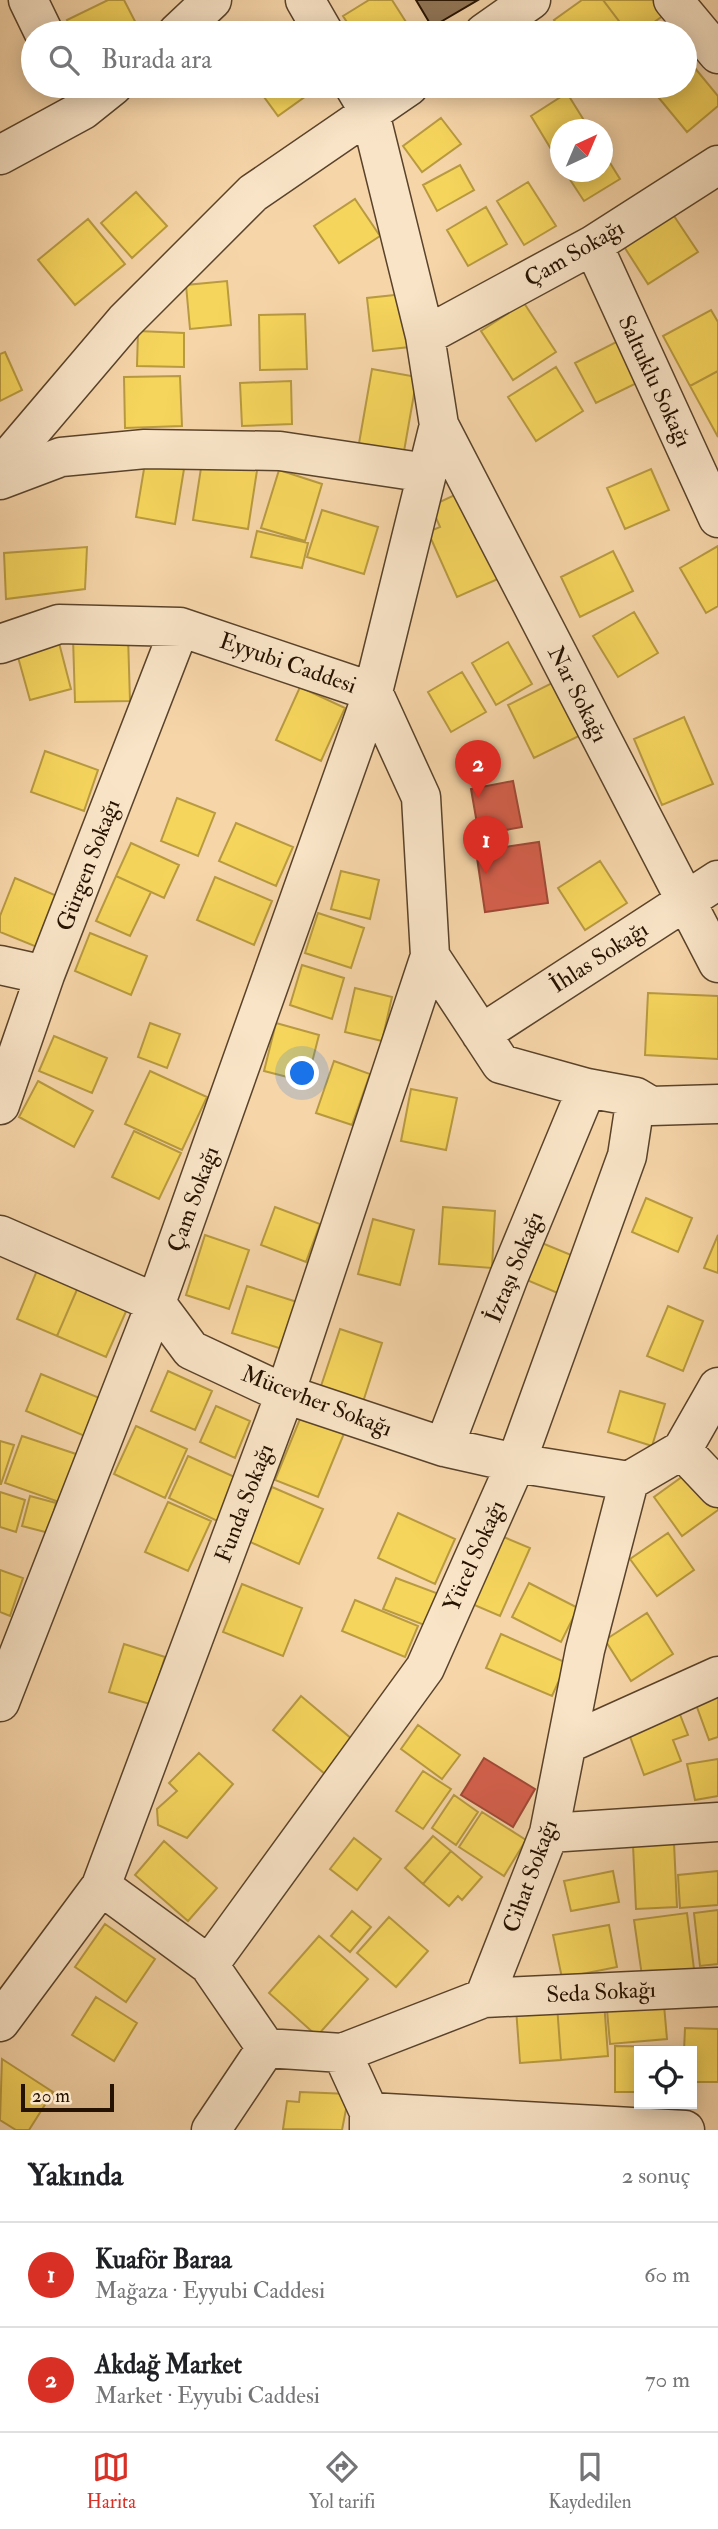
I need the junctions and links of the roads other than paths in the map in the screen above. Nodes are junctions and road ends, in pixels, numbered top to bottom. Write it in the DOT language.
graph roads {
  1 [pos="28,0"];
  2 [pos="212,0"];
  3 [pos="305,0"];
  4 [pos="531,0"];
  5 [pos="673,0"];
  6 [pos="38,21"];
  7 [pos="190,21"];
  8 [pos="317,21"];
  9 [pos="501,21"];
  10 [pos="690,21"];
  11 [pos="697,29"];
  12 [pos="718,54"];
  13 [pos="77,98"];
  14 [pos="362,100"];
  15 [pos="0,155"];
  16 [pos="718,165"];
  17 [pos="593,245"];
  18 [pos="425,336"];
  19 [pos="439,425"];
  20 [pos="0,468"];
  21 [pos="427,472"];
  22 [pos="0,480"];
  23 [pos="718,518"];
  24 [pos="180,627"];
  25 [pos="0,644"];
  26 [pos="373,692"];
  27 [pos="718,880"];
  28 [pos="685,902"];
  29 [pos="430,956"];
  30 [pos="718,963"];
  31 [pos="0,965"];
  32 [pos="46,975"];
  33 [pos="481,1034"];
  34 [pos="587,1088"];
  35 [pos="636,1097"];
  36 [pos="718,1104"];
  37 [pos="0,1105"];
  38 [pos="0,1235"];
  39 [pos="156,1303"];
  40 [pos="718,1387"];
  41 [pos="285,1394"];
  42 [pos="443,1447"];
  43 [pos="682,1450"];
  44 [pos="516,1463"];
  45 [pos="629,1481"];
  46 [pos="718,1488"];
  47 [pos="718,1676"];
  48 [pos="0,1702"];
  49 [pos="566,1744"];
  50 [pos="718,1822"];
  51 [pos="549,1833"];
  52 [pos="100,1886"];
  53 [pos="209,1965"];
  54 [pos="718,1987"];
  55 [pos="484,1998"];
  56 [pos="0,2022"];
  57 [pos="266,2048"];
  58 [pos="342,2053"];
  59 [pos="369,2121"];
  60 [pos="621,2128"];
  61 [pos="211,2130"];
  62 [pos="685,2130"];
  1 -- 6 [label="street"];
  2 -- 7 [label="street"];
  3 -- 8 [label="street"];
  4 -- 9 [label="street"];
  5 -- 10 [label="street"];
  11 -- 12 [label="street"];
  13 -- 15 [label="street"];
  14 -- 18 [label="street"];
  14 -- 20 [label="street"];
  16 -- 17 [label="street, Çam Sokağı"];
  17 -- 18 [label="street, Çam Sokağı"];
  17 -- 23 [label="street, Saltuklu Sokağı"];
  18 -- 19 [label="street"];
  19 -- 21 [label="street, Çam Sokağı"];
  19 -- 28 [label="street, Nar Sokağı"];
  21 -- 22 [label="street"];
  21 -- 26 [label="street, Çam Sokağı"];
  24 -- 25 [label="street, Eyyubi Caddesi"];
  24 -- 26 [label="street, Eyyubi Caddesi"];
  24 -- 32 [label="street, Gürgen Sokağı"];
  26 -- 29 [label="street, Eyyubi Caddesi"];
  26 -- 39 [label="street, Çam Sokağı"];
  27 -- 28 [label="street, İhlas Sokağı"];
  28 -- 30 [label="street, Nar Sokağı"];
  28 -- 33 [label="street, İhlas Sokağı"];
  29 -- 33 [label="street, Eyyubi Caddesi"];
  29 -- 41 [label="street, Funda Sokağı"];
  31 -- 32 [label="street"];
  32 -- 37 [label="street, Gürgen Sokağı"];
  33 -- 34 [label="street, Eyyubi Caddesi"];
  34 -- 35 [label="street, Eyyubi Caddesi"];
  34 -- 42 [label="street, İztaşı Sokağı"];
  35 -- 36 [label="street, Eyyubi Caddesi"];
  35 -- 44 [label="street, Yücel Sokağı"];
  38 -- 39 [label="street, Mücevher Sokağı"];
  39 -- 41 [label="street, Mücevher Sokağı"];
  39 -- 48 [label="street, Çam Sokağı"];
  40 -- 43 [label="street"];
  41 -- 42 [label="street, Mücevher Sokağı"];
  41 -- 52 [label="street, Funda Sokağı"];
  42 -- 44 [label="street, Mücevher Sokağı"];
  43 -- 45 [label="street"];
  43 -- 46 [label="street"];
  44 -- 45 [label="street, Mücevher Sokağı"];
  44 -- 53 [label="street, Yücel Sokağı"];
  45 -- 49 [label="street, Cihat Sokağı"];
  47 -- 49 [label="street"];
  49 -- 51 [label="street, Cihat Sokağı"];
  50 -- 51 [label="street"];
  51 -- 55 [label="street, Cihat Sokağı"];
  52 -- 53 [label="street"];
  52 -- 56 [label="street, Funda Sokağı"];
  53 -- 57 [label="street"];
  54 -- 55 [label="street, Seda Sokağı"];
  55 -- 58 [label="street"];
  57 -- 58 [label="street"];
  57 -- 61 [label="street"];
  58 -- 59 [label="street"];
  59 -- 60 [label="street"];
  60 -- 62 [label="street"];
}
